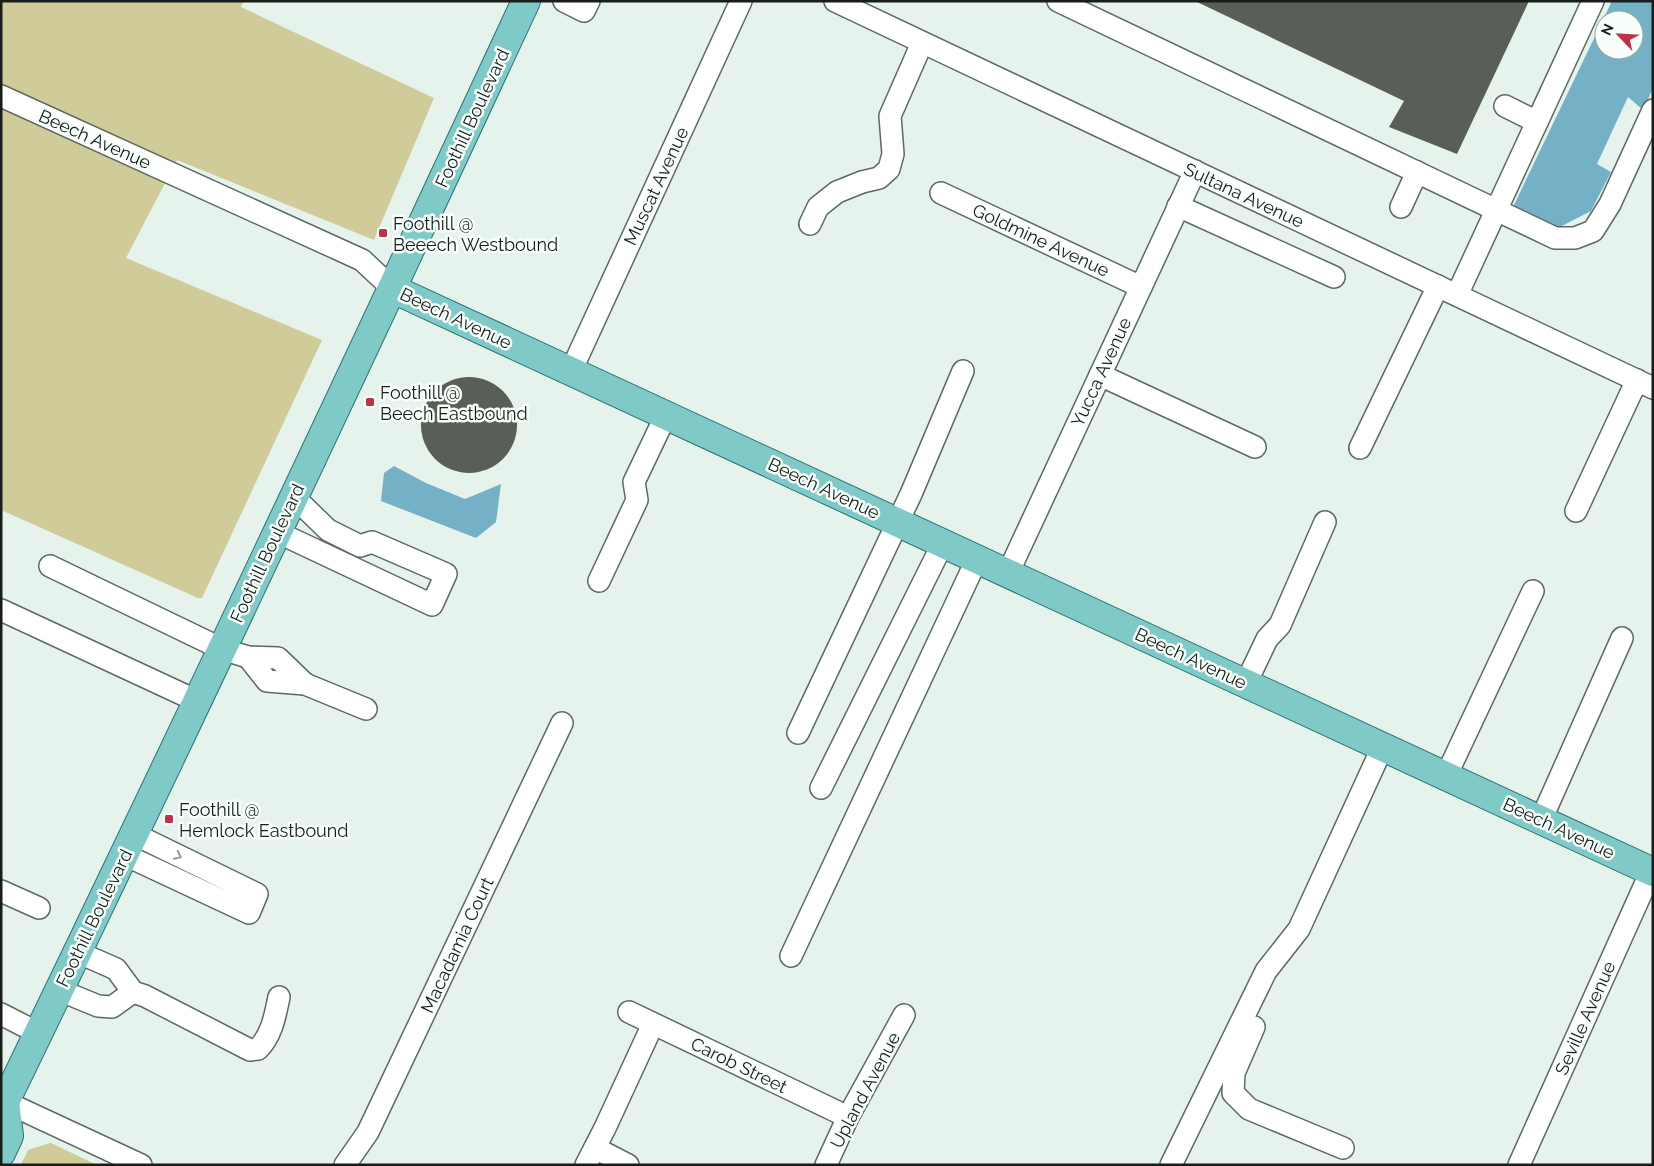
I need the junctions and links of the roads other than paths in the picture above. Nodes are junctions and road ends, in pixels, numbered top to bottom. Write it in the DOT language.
graph roads {
  1 [pos="564,1"];
  2 [pos="588,1"];
  3 [pos="741,1"];
  4 [pos="835,1"];
  5 [pos="1058,1"];
  6 [pos="1594,1"];
  7 [pos="524,2"];
  8 [pos="922,43"];
  9 [pos="1,96"];
  10 [pos="1505,106"];
  11 [pos="1653,110"];
  12 [pos="1537,122"];
  13 [pos="1194,171"];
  14 [pos="1418,172"];
  15 [pos="941,193"];
  16 [pos="1178,206"];
  17 [pos="1401,207"];
  18 [pos="1496,210"];
  19 [pos="810,224"];
  20 [pos="1334,277"];
  21 [pos="1141,287"];
  22 [pos="393,288"];
  23 [pos="1447,291"];
  24 [pos="571,371"];
  25 [pos="963,371"];
  26 [pos="1100,375"];
  27 [pos="1648,384"];
  28 [pos="666,415"];
  29 [pos="1255,448"];
  30 [pos="1360,448"];
  31 [pos="294,498"];
  32 [pos="1576,511"];
  33 [pos="897,522"];
  34 [pos="1325,522"];
  35 [pos="277,532"];
  36 [pos="943,543"];
  37 [pos="978,559"];
  38 [pos="50,566"];
  39 [pos="1008,573"];
  40 [pos="599,582"];
  41 [pos="1533,591"];
  42 [pos="1,610"];
  43 [pos="1622,638"];
  44 [pos="222,649"];
  45 [pos="1246,683"];
  46 [pos="197,701"];
  47 [pos="366,709"];
  48 [pos="562,723"];
  49 [pos="798,733"];
  50 [pos="1383,746"];
  51 [pos="1446,776"];
  52 [pos="821,788"];
  53 [pos="1541,820"];
  54 [pos="130,845"];
  55 [pos="1652,870"];
  56 [pos="1,891"];
  57 [pos="39,908"];
  58 [pos="1299,928"];
  59 [pos="77,952"];
  60 [pos="791,956"];
  61 [pos="59,990"];
  62 [pos="133,992"];
  63 [pos="279,998"];
  64 [pos="629,1012"];
  65 [pos="1,1014"];
  66 [pos="904,1015"];
  67 [pos="653,1024"];
  68 [pos="38,1033"];
  69 [pos="2,1102"];
  70 [pos="848,1117"];
  71 [pos="1342,1148"];
  72 [pos="1,1152"];
  73 [pos="590,1156"];
  74 [pos="141,1165"];
  75 [pos="345,1165"];
  76 [pos="628,1165"];
  77 [pos="826,1165"];
  78 [pos="1171,1165"];
  79 [pos="1519,1165"];
  1 -- 2 [label="street"];
  3 -- 24 [label="street, Muscat Avenue"];
  4 -- 8 [label="street, Sultana Avenue"];
  5 -- 14 [label="street"];
  6 -- 12 [label="street"];
  7 -- 22 [label="main road, Foothill Boulevard"];
  8 -- 13 [label="street, Sultana Avenue"];
  8 -- 19 [label="street"];
  9 -- 22 [label="street, Beech Avenue"];
  10 -- 12 [label="street"];
  11 -- 18 [label="street"];
  12 -- 18 [label="street"];
  13 -- 16 [label="street, Yucca Avenue"];
  13 -- 23 [label="street, Sultana Avenue"];
  14 -- 17 [label="street"];
  14 -- 18 [label="street"];
  15 -- 21 [label="street, Goldmine Avenue"];
  16 -- 20 [label="street"];
  16 -- 21 [label="street, Yucca Avenue"];
  18 -- 23 [label="street"];
  21 -- 26 [label="street, Yucca Avenue"];
  22 -- 24 [label="main road, Beech Avenue"];
  22 -- 31 [label="main road, Foothill Boulevard"];
  23 -- 27 [label="street, Sultana Avenue"];
  23 -- 30 [label="street"];
  24 -- 28 [label="main road, Beech Avenue"];
  25 -- 33 [label="street"];
  26 -- 29 [label="street"];
  26 -- 39 [label="street, Yucca Avenue"];
  27 -- 32 [label="street"];
  28 -- 33 [label="main road, Beech Avenue"];
  28 -- 40 [label="street"];
  31 -- 35 [label="main road, Foothill Boulevard"];
  31 -- 35 [label="street"];
  33 -- 36 [label="main road, Beech Avenue"];
  33 -- 49 [label="street"];
  34 -- 45 [label="street"];
  35 -- 44 [label="main road, Foothill Boulevard"];
  36 -- 37 [label="main road, Beech Avenue"];
  36 -- 52 [label="street"];
  37 -- 39 [label="main road, Beech Avenue"];
  37 -- 60 [label="street"];
  38 -- 44 [label="street"];
  39 -- 45 [label="main road, Beech Avenue"];
  41 -- 51 [label="street"];
  42 -- 46 [label="street"];
  43 -- 53 [label="street"];
  44 -- 46 [label="main road, Foothill Boulevard"];
  44 -- 47 [label="street"];
  45 -- 50 [label="main road, Beech Avenue"];
  46 -- 54 [label="main road, Foothill Boulevard"];
  48 -- 75 [label="street, Macadamia Court"];
  50 -- 51 [label="main road, Beech Avenue"];
  50 -- 58 [label="street"];
  51 -- 53 [label="main road, Beech Avenue"];
  53 -- 55 [label="main road, Beech Avenue"];
  54 -- 54 [label="street, one-way"];
  54 -- 59 [label="main road, Foothill Boulevard"];
  55 -- 79 [label="street, Seville Avenue"];
  56 -- 57 [label="street"];
  58 -- 71 [label="street"];
  58 -- 78 [label="street"];
  59 -- 61 [label="main road, Foothill Boulevard"];
  59 -- 62 [label="street"];
  61 -- 62 [label="street"];
  61 -- 68 [label="main road, Foothill Boulevard"];
  62 -- 63 [label="street"];
  64 -- 67 [label="street, Carob Street"];
  65 -- 68 [label="street"];
  66 -- 70 [label="street, Upland Avenue"];
  67 -- 70 [label="street, Carob Street"];
  67 -- 73 [label="street"];
  68 -- 69 [label="main road, Foothill Boulevard"];
  69 -- 72 [label="main road"];
  69 -- 74 [label="street"];
  70 -- 77 [label="street, Upland Avenue"];
  73 -- 76 [label="street"];
}
